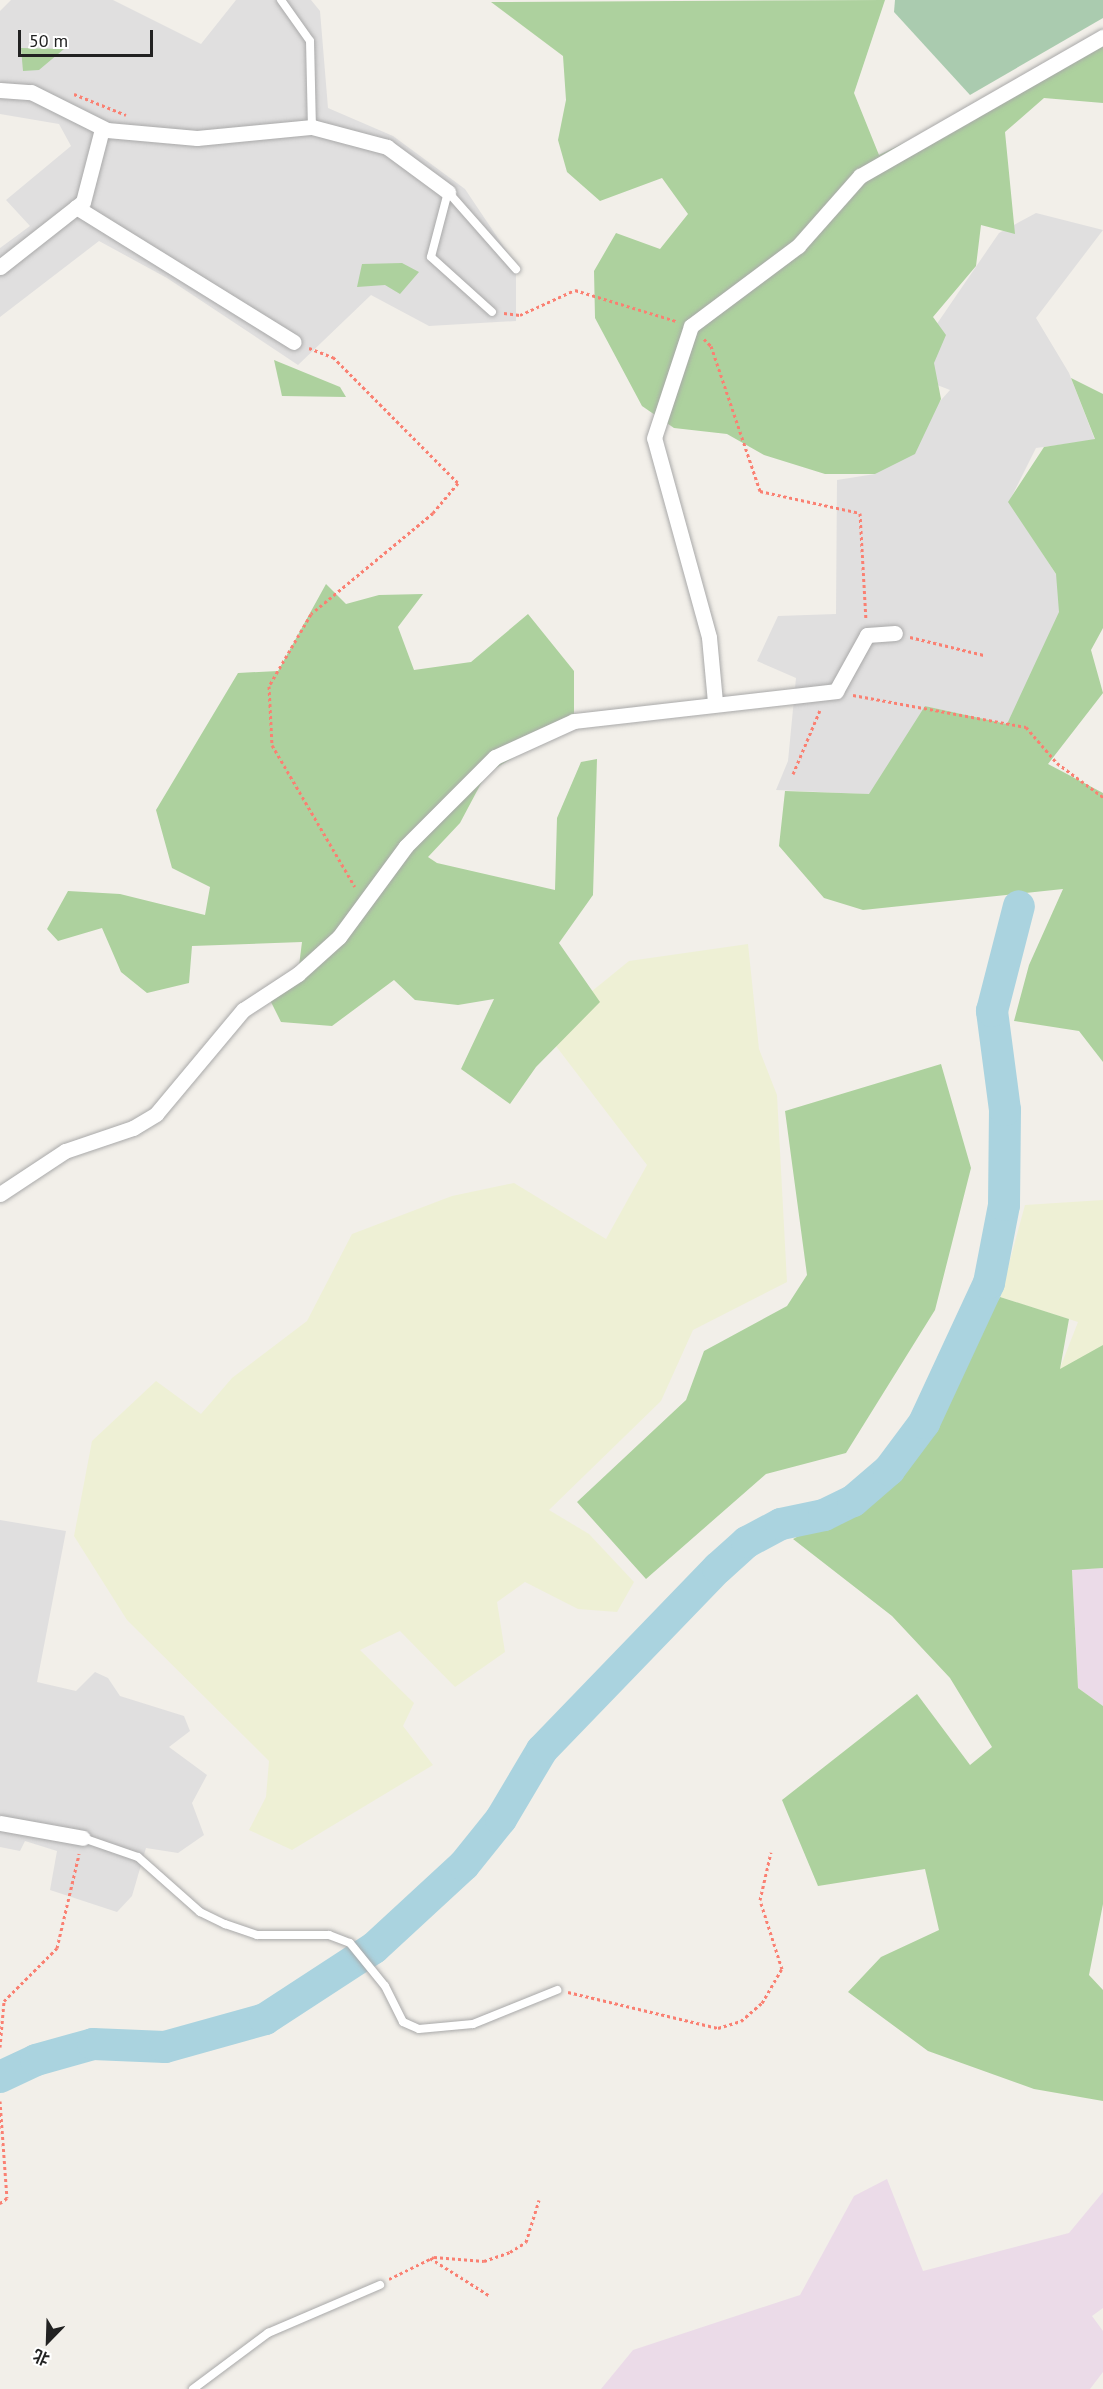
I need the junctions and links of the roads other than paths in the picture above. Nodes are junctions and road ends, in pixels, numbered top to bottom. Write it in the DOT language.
graph roads {
  1 [pos="280,0"];
  2 [pos="1103,37"];
  3 [pos="0,90"];
  4 [pos="312,127"];
  5 [pos="102,129"];
  6 [pos="448,192"];
  7 [pos="76,207"];
  8 [pos="0,267"];
  9 [pos="516,269"];
  10 [pos="492,312"];
  11 [pos="294,342"];
  12 [pos="895,633"];
  13 [pos="715,702"];
  14 [pos="0,1194"];
  15 [pos="0,1823"];
  16 [pos="82,1838"];
  17 [pos="558,1990"];
  18 [pos="380,2285"];
  19 [pos="193,2389"];
  1 -- 4 [label="lane"];
  2 -- 13 [label="street"];
  3 -- 5 [label="street"];
  4 -- 5 [label="street"];
  4 -- 6 [label="street"];
  5 -- 7 [label="street"];
  6 -- 9 [label="lane"];
  6 -- 10 [label="lane"];
  7 -- 8 [label="street"];
  7 -- 11 [label="street"];
  12 -- 13 [label="street"];
  13 -- 14 [label="street"];
  15 -- 16 [label="street"];
  16 -- 17 [label="lane"];
  18 -- 19 [label="lane"];
}
